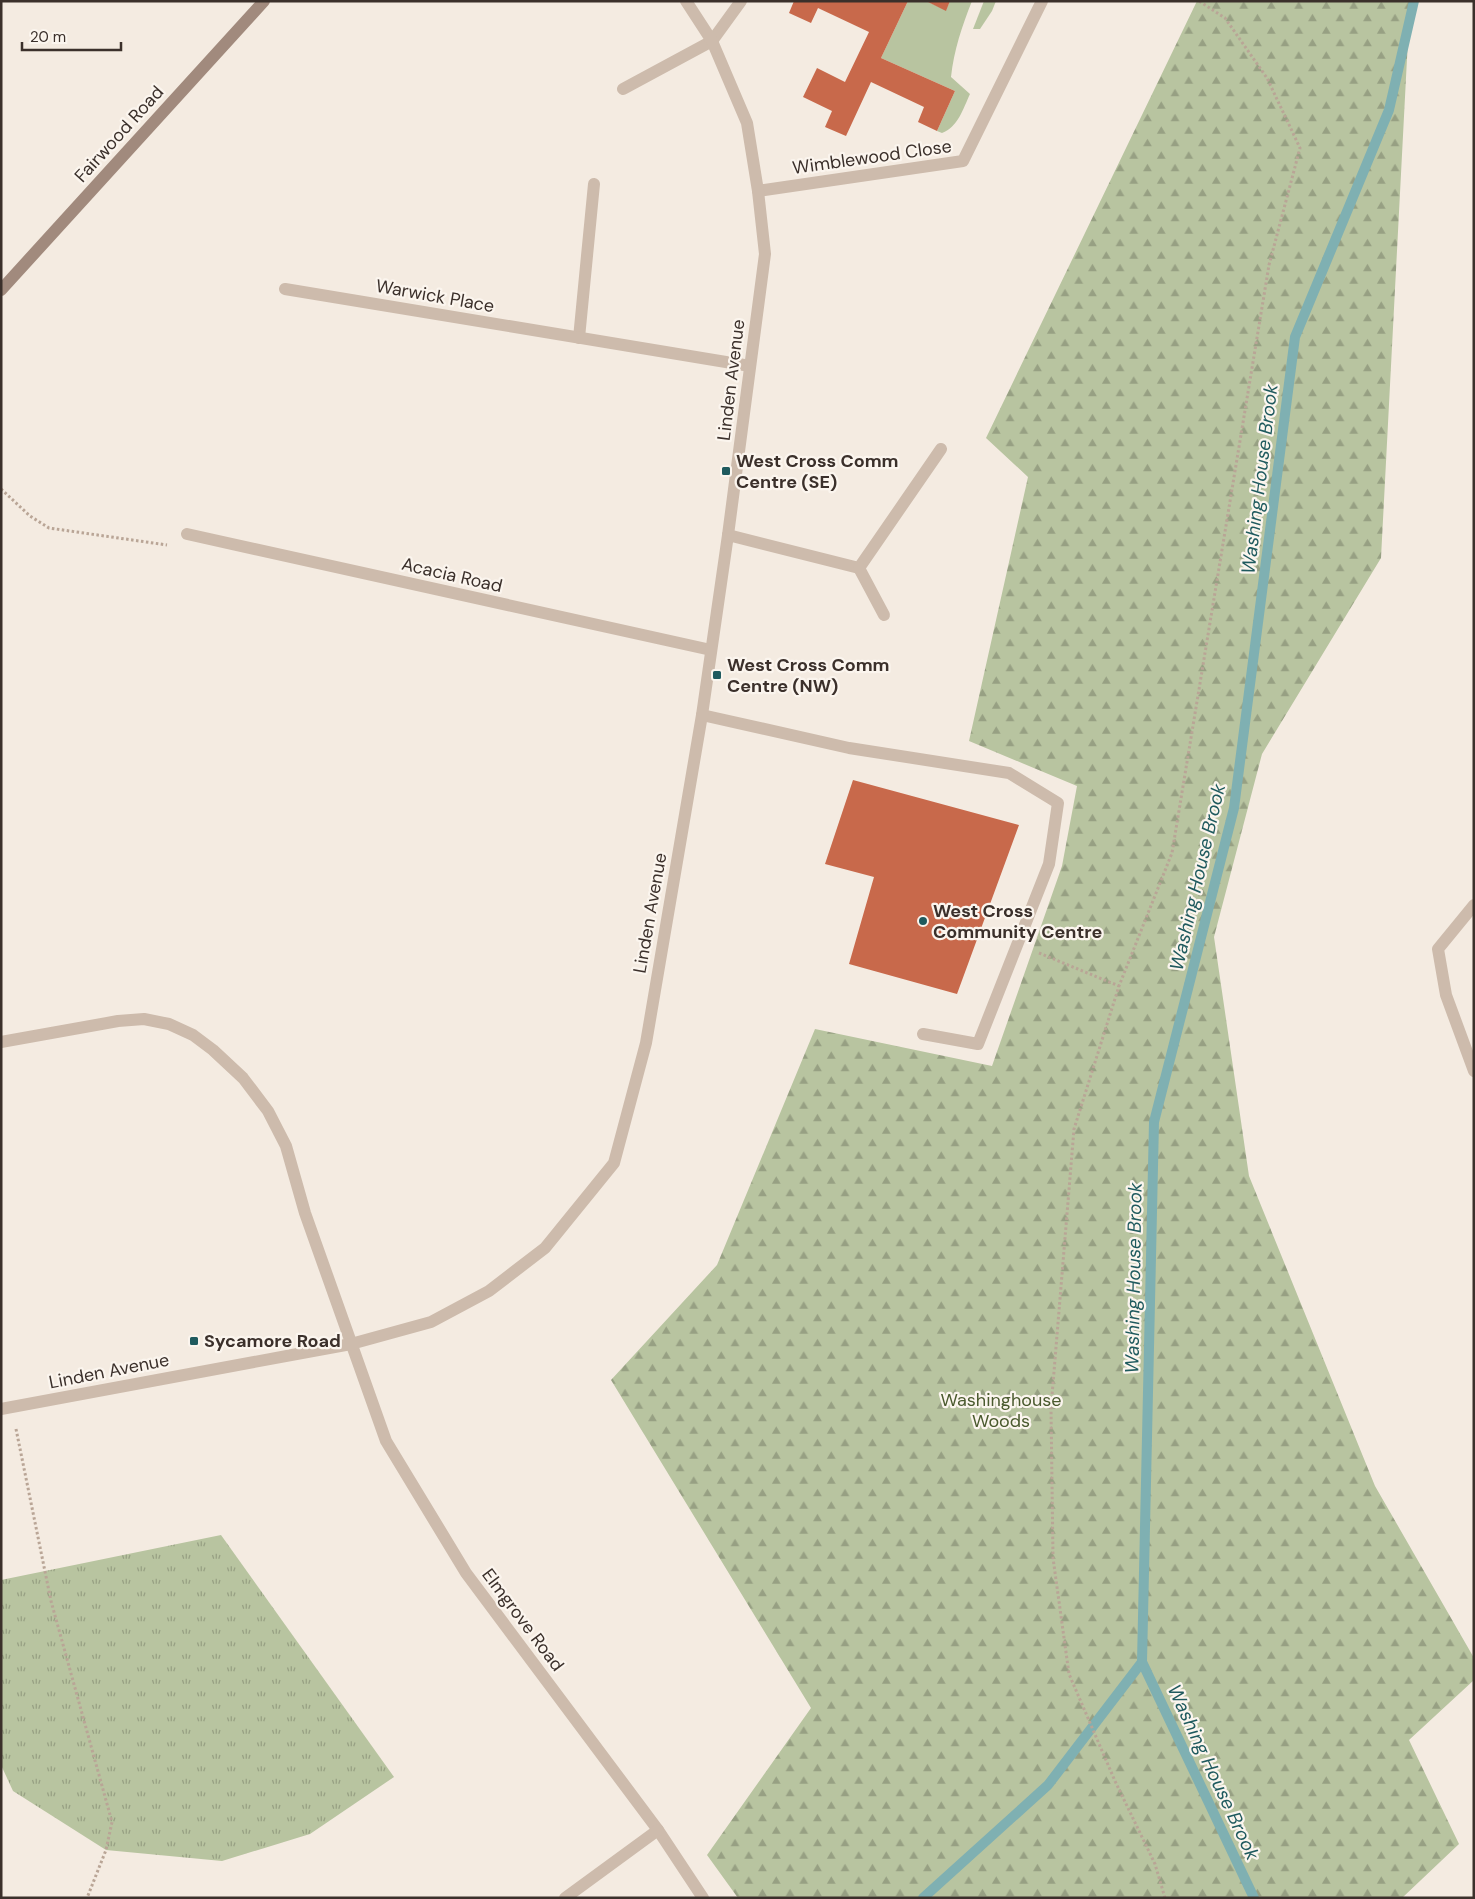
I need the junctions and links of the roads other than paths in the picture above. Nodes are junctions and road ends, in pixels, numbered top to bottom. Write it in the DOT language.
graph roads {
  1 [pos="264,1"];
  2 [pos="686,1"];
  3 [pos="741,1"];
  4 [pos="1042,1"];
  5 [pos="712,41"];
  6 [pos="623,89"];
  7 [pos="594,184"];
  8 [pos="758,191"];
  9 [pos="285,289"];
  10 [pos="1,290"];
  11 [pos="579,338"];
  12 [pos="750,366"];
  13 [pos="941,449"];
  14 [pos="187,534"];
  15 [pos="728,536"];
  16 [pos="859,568"];
  17 [pos="884,615"];
  18 [pos="710,650"];
  19 [pos="702,715"];
  20 [pos="1474,906"];
  21 [pos="923,1034"];
  22 [pos="1,1042"];
  23 [pos="1474,1071"];
  24 [pos="351,1344"];
  25 [pos="7,1408"];
  26 [pos="658,1830"];
  27 [pos="565,1898"];
  28 [pos="702,1898"];
  1 -- 10 [label="street, Fairwood Road"];
  2 -- 5 [label="street, Linden Avenue"];
  3 -- 5 [label="street"];
  4 -- 8 [label="street, Wimblewood Close"];
  5 -- 6 [label="street"];
  5 -- 8 [label="street, Linden Avenue"];
  7 -- 11 [label="street"];
  8 -- 12 [label="street, Linden Avenue"];
  9 -- 11 [label="street, Warwick Place"];
  11 -- 12 [label="street, Warwick Place"];
  12 -- 15 [label="street, Linden Avenue"];
  13 -- 16 [label="street"];
  14 -- 18 [label="street, Acacia Road"];
  15 -- 16 [label="street"];
  15 -- 18 [label="street, Linden Avenue"];
  16 -- 17 [label="street"];
  18 -- 19 [label="street, Linden Avenue"];
  19 -- 21 [label="street"];
  19 -- 24 [label="street, Linden Avenue"];
  20 -- 23 [label="street"];
  22 -- 24 [label="street"];
  24 -- 25 [label="street, Linden Avenue"];
  24 -- 26 [label="street, Elmgrove Road"];
  26 -- 27 [label="street"];
  26 -- 28 [label="street, Elmgrove Road"];
}
